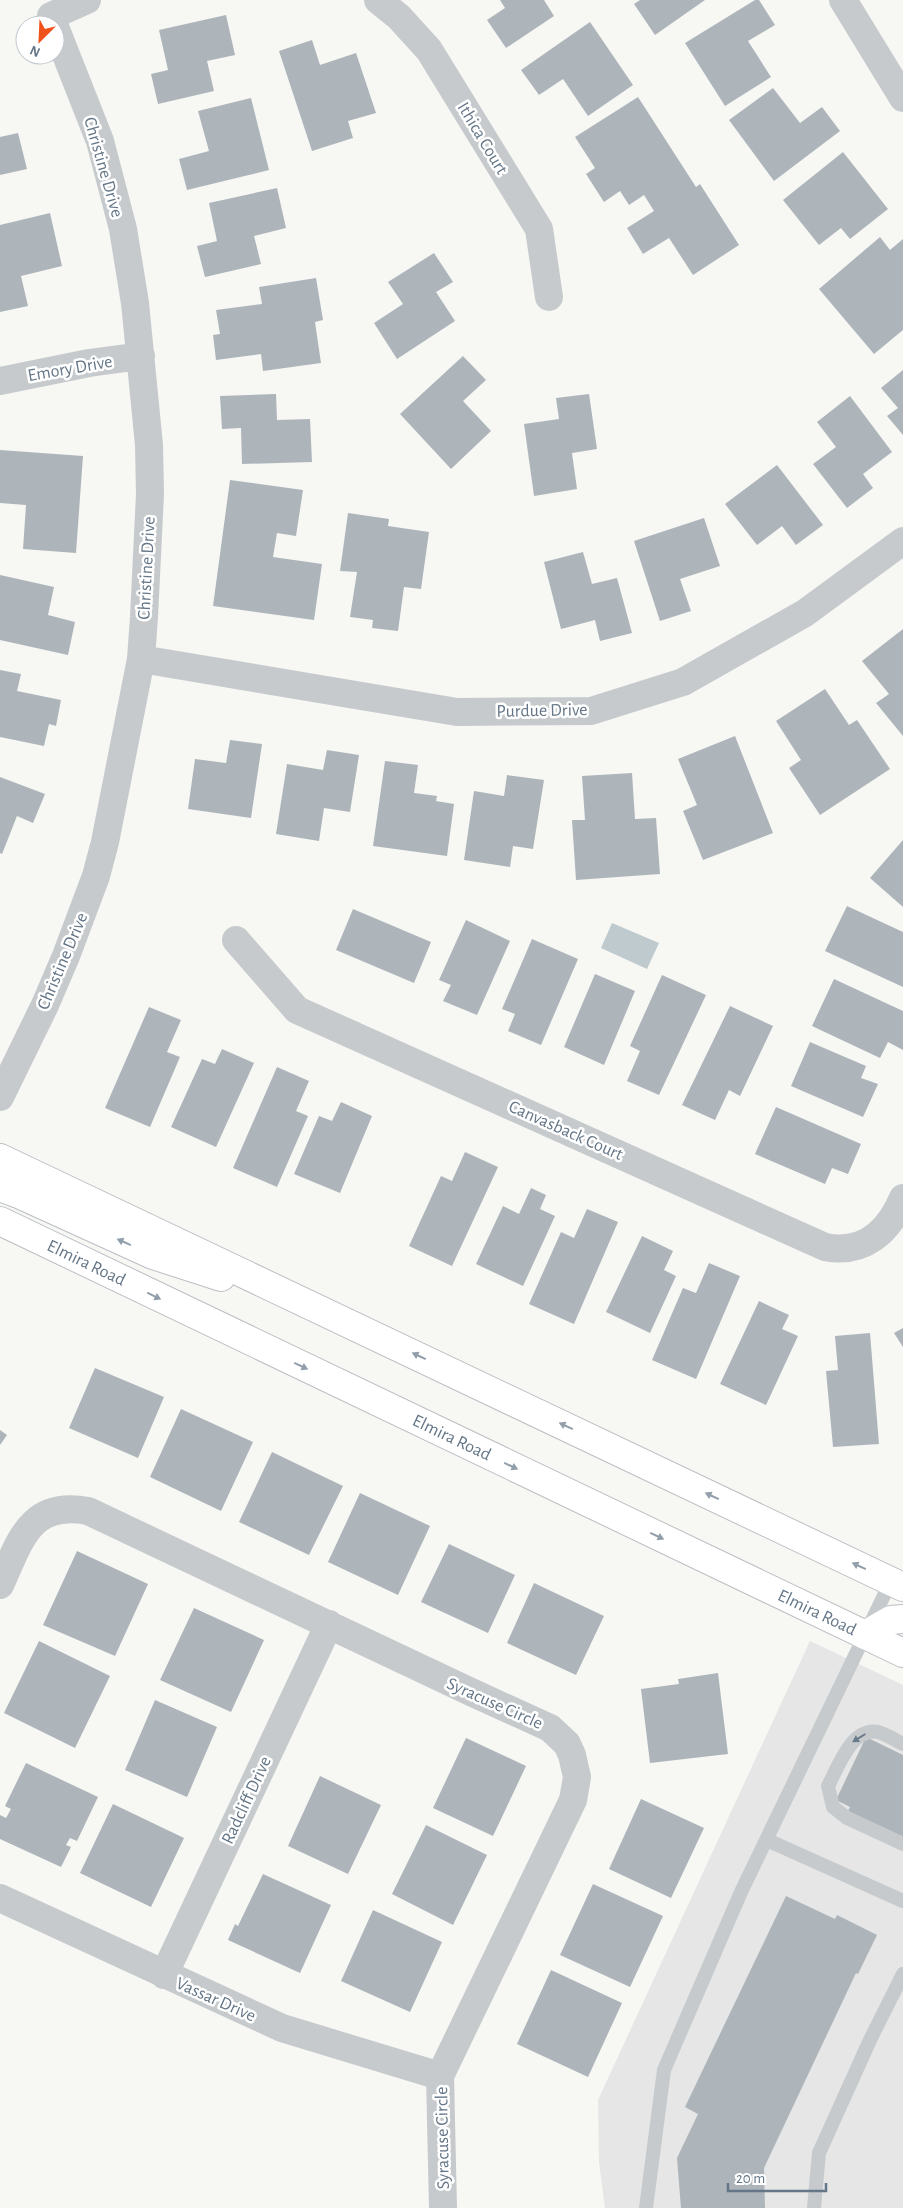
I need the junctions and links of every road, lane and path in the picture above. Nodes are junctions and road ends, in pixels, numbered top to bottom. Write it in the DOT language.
graph roads {
  1 [pos="87,0"];
  2 [pos="378,0"];
  3 [pos="843,0"];
  4 [pos="55,15"];
  5 [pos="65,54"];
  6 [pos="903,98"];
  7 [pos="549,297"];
  8 [pos="141,356"];
  9 [pos="0,381"];
  10 [pos="903,541"];
  11 [pos="141,659"];
  12 [pos="236,940"];
  13 [pos="0,1097"];
  14 [pos="0,1158"];
  15 [pos="0,1187"];
  16 [pos="903,1198"];
  17 [pos="0,1221"];
  18 [pos="288,1293"];
  19 [pos="897,1584"];
  20 [pos="0,1585"];
  21 [pos="903,1619"];
  22 [pos="329,1624"];
  23 [pos="865,1635"];
  24 [pos="903,1653"];
  25 [pos="903,1744"];
  26 [pos="767,1840"];
  27 [pos="903,1844"];
  28 [pos="0,1898"];
  29 [pos="903,1901"];
  30 [pos="903,1974"];
  31 [pos="164,1975"];
  32 [pos="440,2076"];
  33 [pos="443,2208"];
  34 [pos="646,2208"];
  35 [pos="814,2208"];
  1 -- 4 [label="street"];
  2 -- 7 [label="street, Ithica Court"];
  3 -- 6 [label="street"];
  5 -- 8 [label="street, Christine Drive"];
  8 -- 9 [label="street, Emory Drive"];
  8 -- 11 [label="street, Christine Drive"];
  10 -- 11 [label="street, Purdue Drive"];
  11 -- 13 [label="street, Christine Drive"];
  12 -- 16 [label="street, Canvasback Court"];
  14 -- 18 [label="main road"];
  18 -- 15 [label="main road, one-way"];
  17 -- 23 [label="main road, Elmira Road, one-way"];
  19 -- 18 [label="main road, one-way"];
  19 -- 23 [label="lane"];
  20 -- 22 [label="street, Syracuse Circle"];
  21 -- 23 [label="main road"];
  22 -- 31 [label="street, Radcliff Drive"];
  22 -- 32 [label="street, Syracuse Circle"];
  23 -- 24 [label="main road, Elmira Road"];
  23 -- 26 [label="lane"];
  25 -- 27 [label="lane, one-way"];
  26 -- 29 [label="lane"];
  26 -- 34 [label="lane"];
  28 -- 31 [label="street, Vassar Drive"];
  30 -- 35 [label="lane"];
  31 -- 32 [label="street, Vassar Drive"];
  32 -- 33 [label="street, Syracuse Circle"];
}
